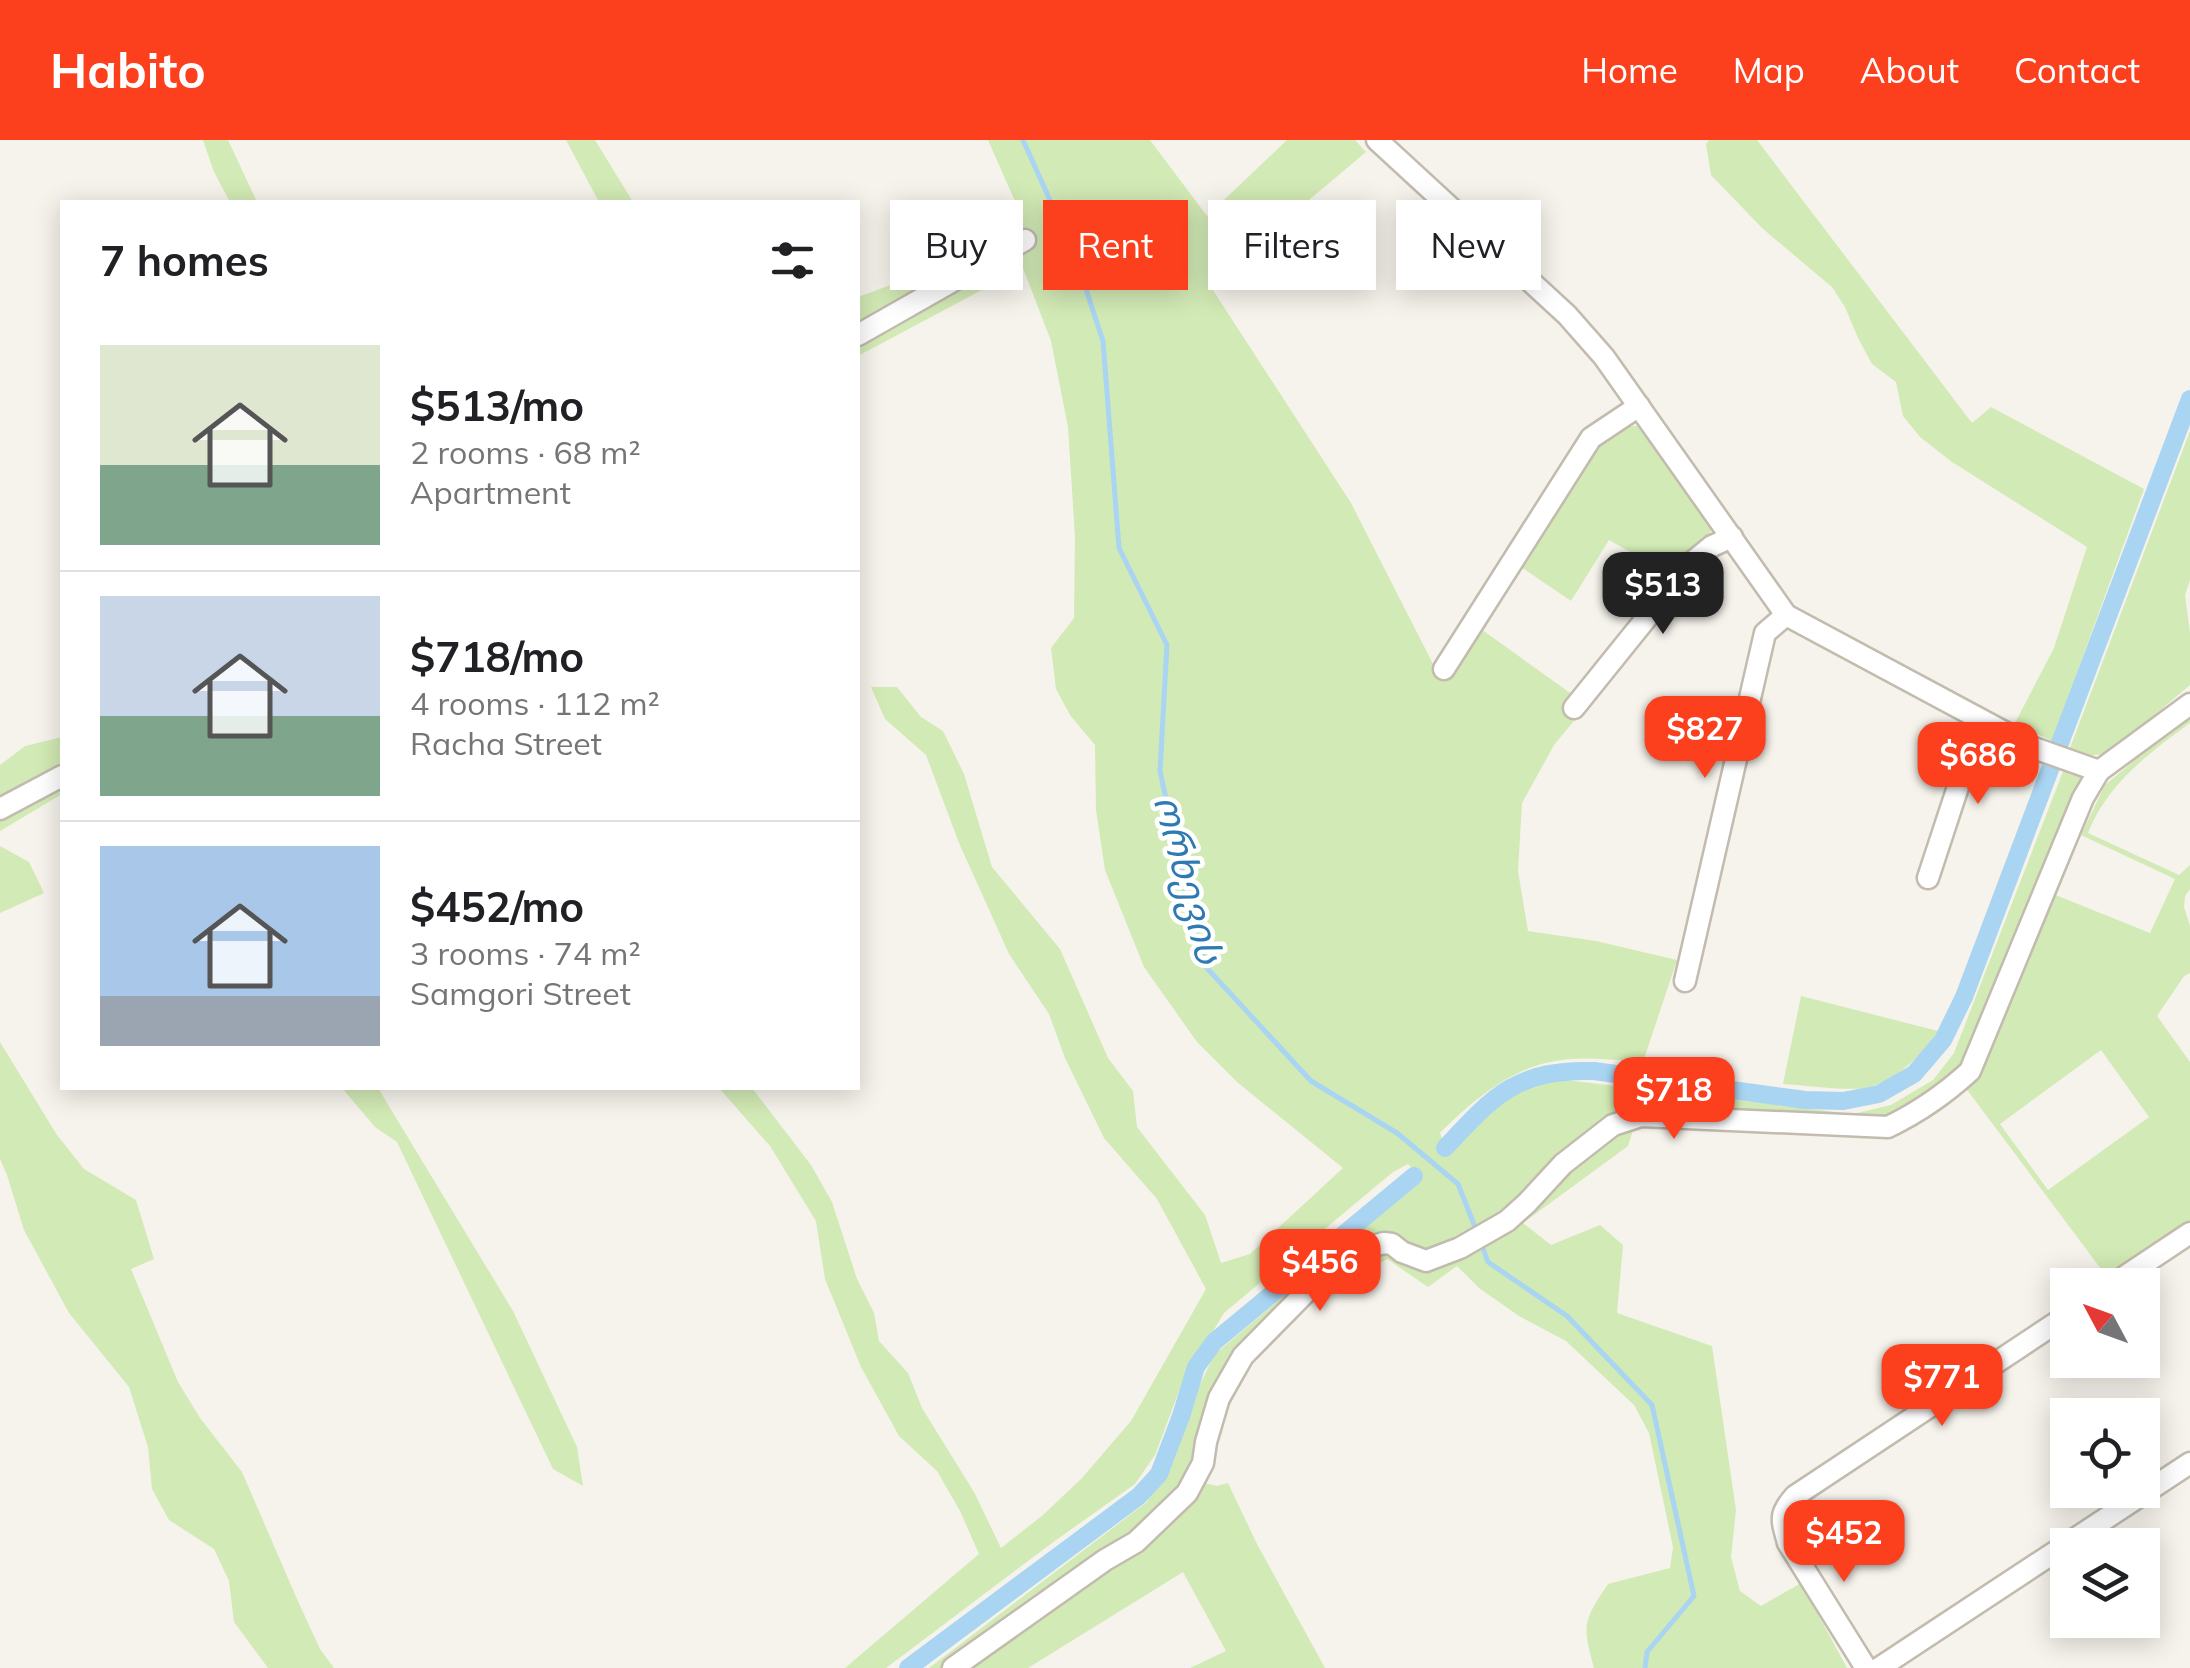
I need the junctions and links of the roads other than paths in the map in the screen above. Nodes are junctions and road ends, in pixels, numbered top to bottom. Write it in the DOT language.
graph roads {
  1 [pos="1388,145"];
  2 [pos="1025,240"];
  3 [pos="860,334"];
  4 [pos="1640,406"];
  5 [pos="1732,538"];
  6 [pos="1786,615"];
  7 [pos="1444,670"];
  8 [pos="2190,704"];
  9 [pos="1574,708"];
  10 [pos="1980,720"];
  11 [pos="2099,771"];
  12 [pos="60,777"];
  13 [pos="0,808"];
  14 [pos="1928,878"];
  15 [pos="1685,981"];
  16 [pos="2190,1233"];
  17 [pos="2138,1268"];
  18 [pos="2050,1327"];
  19 [pos="2190,1464"];
  20 [pos="953,1668"];
  21 [pos="1866,1668"];
  22 [pos="1879,1668"];
  1 -- 4 [label="street"];
  2 -- 3 [label="street"];
  4 -- 5 [label="street"];
  4 -- 7 [label="street"];
  5 -- 6 [label="street"];
  5 -- 9 [label="street"];
  6 -- 10 [label="street"];
  6 -- 15 [label="street"];
  8 -- 11 [label="street"];
  10 -- 11 [label="street"];
  10 -- 14 [label="street"];
  11 -- 20 [label="street"];
  12 -- 13 [label="street"];
  16 -- 17 [label="street"];
  18 -- 21 [label="street"];
  19 -- 22 [label="street"];
}
